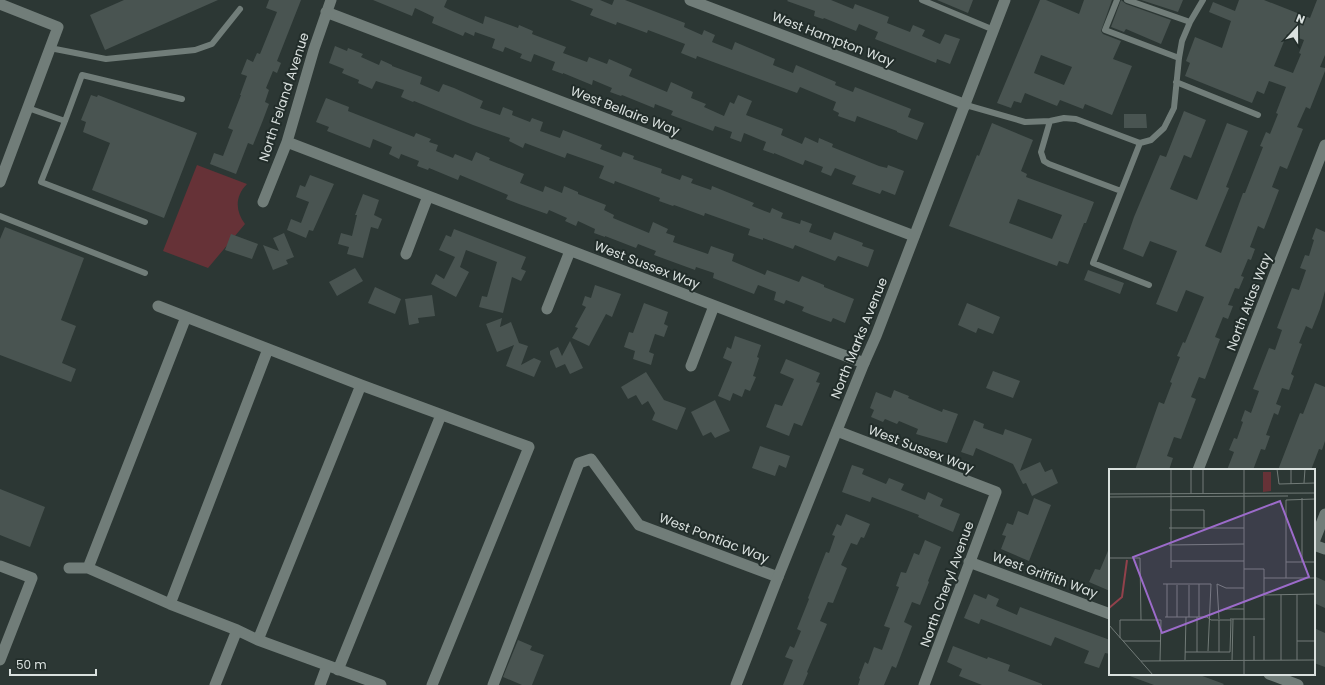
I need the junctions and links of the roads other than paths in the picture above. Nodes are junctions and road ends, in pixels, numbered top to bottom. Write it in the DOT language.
graph roads {
  1 [pos="331,0"];
  2 [pos="690,0"];
  3 [pos="922,0"];
  4 [pos="1005,0"];
  5 [pos="1117,0"];
  6 [pos="1127,0"];
  7 [pos="1203,0"];
  8 [pos="0,4"];
  9 [pos="240,9"];
  10 [pos="326,12"];
  11 [pos="1190,22"];
  12 [pos="994,30"];
  13 [pos="50,48"];
  14 [pos="1179,58"];
  15 [pos="1176,82"];
  16 [pos="182,98"];
  17 [pos="966,105"];
  18 [pos="28,108"];
  19 [pos="1258,115"];
  20 [pos="1050,120"];
  21 [pos="65,121"];
  22 [pos="287,142"];
  23 [pos="1140,143"];
  24 [pos="1325,145"];
  25 [pos="0,182"];
  26 [pos="1121,191"];
  27 [pos="428,196"];
  28 [pos="263,202"];
  29 [pos="0,216"];
  30 [pos="145,222"];
  31 [pos="914,236"];
  32 [pos="570,251"];
  33 [pos="406,254"];
  34 [pos="145,273"];
  35 [pos="1149,285"];
  36 [pos="158,306"];
  37 [pos="714,306"];
  38 [pos="547,309"];
  39 [pos="186,317"];
  40 [pos="268,349"];
  41 [pos="864,363"];
  42 [pos="691,366"];
  43 [pos="361,385"];
  44 [pos="441,415"];
  45 [pos="837,431"];
  46 [pos="1198,469"];
  47 [pos="996,492"];
  48 [pos="1325,514"];
  49 [pos="1315,541"];
  50 [pos="1315,544"];
  51 [pos="1325,549"];
  52 [pos="969,562"];
  53 [pos="0,566"];
  54 [pos="69,568"];
  55 [pos="88,568"];
  56 [pos="778,577"];
  57 [pos="170,604"];
  58 [pos="1109,614"];
  59 [pos="236,630"];
  60 [pos="258,640"];
  61 [pos="1,656"];
  62 [pos="333,668"];
  63 [pos="1272,675"];
  64 [pos="215,685"];
  65 [pos="320,685"];
  66 [pos="381,685"];
  67 [pos="432,685"];
  68 [pos="493,685"];
  69 [pos="736,685"];
  70 [pos="924,685"];
  71 [pos="1298,685"];
  1 -- 10 [label="street, North Feland Avenue"];
  2 -- 17 [label="street, West Hampton Way"];
  3 -- 12 [label="lane"];
  4 -- 12 [label="street, North Marks Avenue"];
  5 -- 14 [label="lane"];
  6 -- 11 [label="lane"];
  7 -- 11 [label="lane"];
  8 -- 13 [label="street"];
  9 -- 13 [label="lane"];
  10 -- 22 [label="street, North Feland Avenue"];
  10 -- 31 [label="street, West Bellaire Way"];
  11 -- 14 [label="lane"];
  12 -- 17 [label="street, North Marks Avenue"];
  13 -- 18 [label="street"];
  14 -- 15 [label="lane"];
  15 -- 19 [label="lane"];
  15 -- 23 [label="lane"];
  16 -- 21 [label="lane"];
  17 -- 20 [label="lane"];
  17 -- 31 [label="street, North Marks Avenue"];
  18 -- 21 [label="lane"];
  18 -- 25 [label="street"];
  20 -- 23 [label="lane"];
  20 -- 26 [label="lane"];
  21 -- 30 [label="lane"];
  22 -- 27 [label="street, West Sussex Way"];
  22 -- 28 [label="street, North Feland Avenue"];
  23 -- 26 [label="lane"];
  24 -- 46 [label="street, North Atlas Way"];
  26 -- 35 [label="lane"];
  27 -- 32 [label="street, West Sussex Way"];
  27 -- 33 [label="street"];
  29 -- 34 [label="lane"];
  31 -- 41 [label="street, North Marks Avenue"];
  32 -- 37 [label="street, West Sussex Way"];
  32 -- 38 [label="street"];
  36 -- 39 [label="street"];
  37 -- 41 [label="street, West Sussex Way"];
  37 -- 42 [label="street"];
  39 -- 40 [label="street"];
  39 -- 55 [label="street"];
  40 -- 43 [label="street"];
  40 -- 57 [label="street"];
  41 -- 45 [label="street, North Marks Avenue"];
  43 -- 44 [label="street"];
  43 -- 60 [label="street"];
  44 -- 62 [label="street"];
  44 -- 67 [label="street"];
  45 -- 47 [label="street, West Sussex Way"];
  45 -- 56 [label="street, North Marks Avenue"];
  47 -- 52 [label="street, North Cheryl Avenue"];
  48 -- 49 [label="street"];
  50 -- 51 [label="street"];
  52 -- 58 [label="street, West Griffith Way"];
  52 -- 70 [label="street, North Cheryl Avenue"];
  53 -- 61 [label="street"];
  54 -- 55 [label="street"];
  55 -- 57 [label="street"];
  56 -- 68 [label="street, West Pontiac Way"];
  56 -- 69 [label="street, North Marks Avenue"];
  57 -- 59 [label="street"];
  59 -- 60 [label="street"];
  59 -- 64 [label="street"];
  60 -- 62 [label="street"];
  62 -- 65 [label="street"];
  62 -- 66 [label="street"];
  63 -- 71 [label="street"];
}
